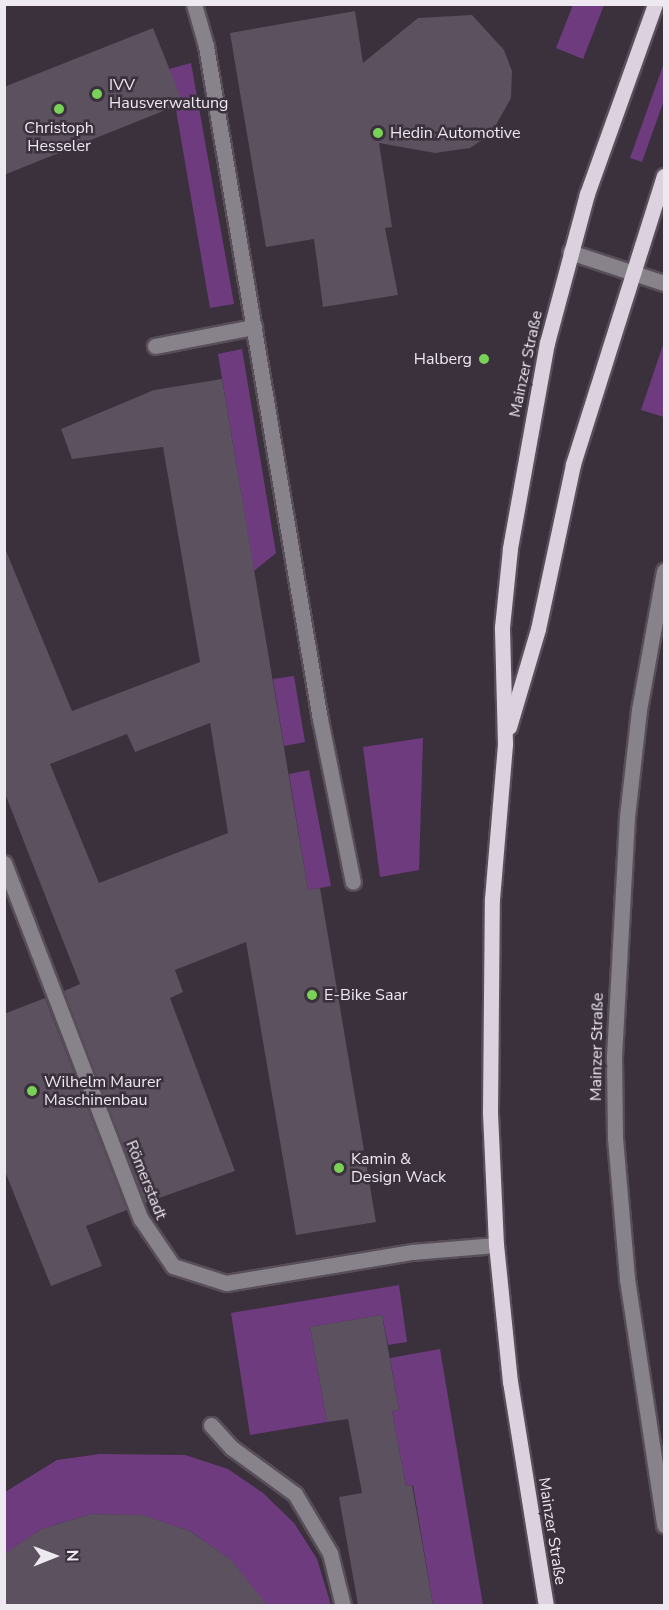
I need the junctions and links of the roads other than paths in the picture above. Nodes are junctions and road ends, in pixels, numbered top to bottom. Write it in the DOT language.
graph roads {
  1 [pos="194,4"];
  2 [pos="655,4"];
  3 [pos="664,176"];
  4 [pos="570,252"];
  5 [pos="633,272"];
  6 [pos="664,283"];
  7 [pos="254,327"];
  8 [pos="155,346"];
  9 [pos="664,571"];
  10 [pos="505,744"];
  11 [pos="4,863"];
  12 [pos="353,882"];
  13 [pos="496,1245"];
  14 [pos="211,1425"];
  15 [pos="664,1525"];
  16 [pos="342,1605"];
  17 [pos="546,1605"];
  1 -- 7 [label="street"];
  2 -- 4 [label="main road, Mainzer Straße"];
  3 -- 5 [label="main road, Mainzer Straße"];
  4 -- 5 [label="street"];
  4 -- 10 [label="main road, Mainzer Straße"];
  5 -- 6 [label="street"];
  5 -- 10 [label="main road, Mainzer Straße"];
  7 -- 8 [label="street"];
  7 -- 12 [label="street"];
  9 -- 15 [label="street, Mainzer Straße"];
  10 -- 13 [label="main road, Mainzer Straße"];
  11 -- 13 [label="street, Römerstadt"];
  13 -- 17 [label="main road, Mainzer Straße"];
  14 -- 16 [label="street"];
}
